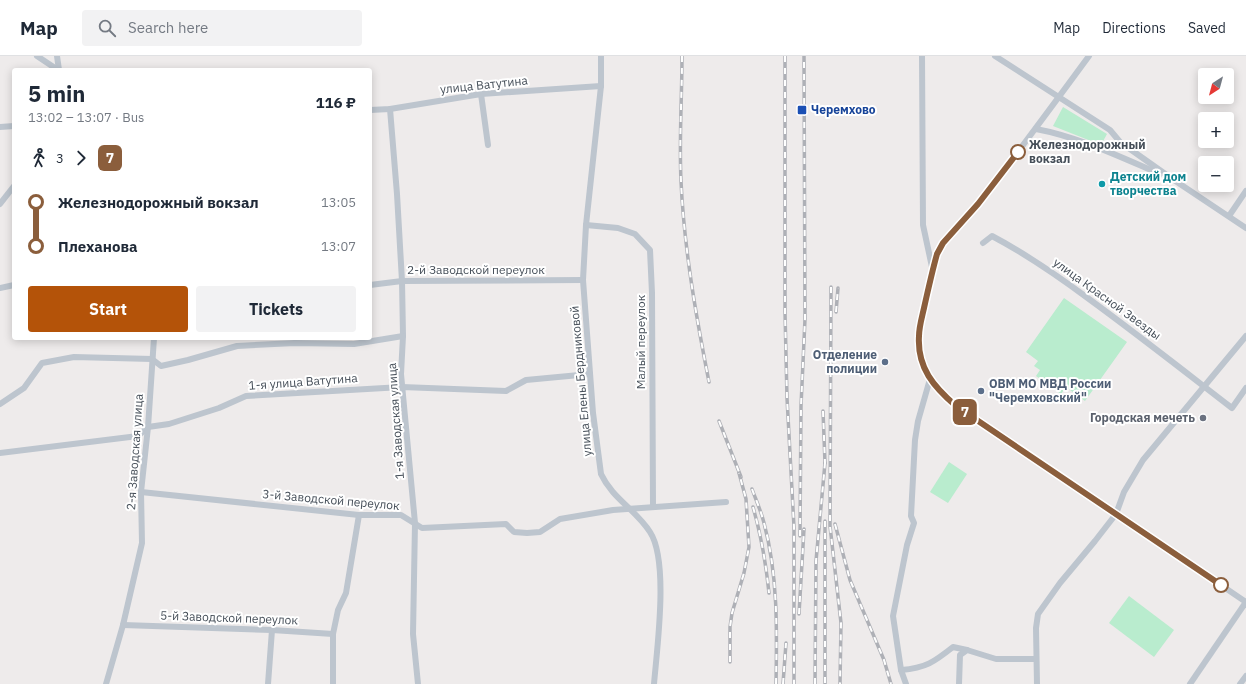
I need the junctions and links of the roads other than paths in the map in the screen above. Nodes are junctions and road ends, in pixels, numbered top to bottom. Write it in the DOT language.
graph roads {
  1 [pos="37,56"];
  2 [pos="58,56"];
  3 [pos="601,56"];
  4 [pos="922,56"];
  5 [pos="995,56"];
  6 [pos="1089,56"];
  7 [pos="56,68"];
  8 [pos="59,68"];
  9 [pos="601,86"];
  10 [pos="481,94"];
  11 [pos="1059,97"];
  12 [pos="390,108"];
  13 [pos="372,110"];
  14 [pos="12,126"];
  15 [pos="0,127"];
  16 [pos="1036,128"];
  17 [pos="488,145"];
  18 [pos="1171,178"];
  19 [pos="12,189"];
  20 [pos="1246,191"];
  21 [pos="0,204"];
  22 [pos="1228,216"];
  23 [pos="586,225"];
  24 [pos="1246,228"];
  25 [pos="983,243"];
  26 [pos="932,269"];
  27 [pos="583,280"];
  28 [pos="402,281"];
  29 [pos="12,285"];
  30 [pos="372,285"];
  31 [pos="0,288"];
  32 [pos="403,336"];
  33 [pos="1246,336"];
  34 [pos="154,340"];
  35 [pos="152,359"];
  36 [pos="590,374"];
  37 [pos="930,379"];
  38 [pos="1204,386"];
  39 [pos="402,387"];
  40 [pos="1246,388"];
  41 [pos="0,404"];
  42 [pos="148,426"];
  43 [pos="0,453"];
  44 [pos="141,492"];
  45 [pos="726,502"];
  46 [pos="653,507"];
  47 [pos="629,508"];
  48 [pos="1116,514"];
  49 [pos="359,515"];
  50 [pos="415,522"];
  51 [pos="1246,602"];
  52 [pos="123,625"];
  53 [pos="272,630"];
  54 [pos="333,634"];
  55 [pos="967,650"];
  56 [pos="1036,659"];
  57 [pos="901,670"];
  58 [pos="1246,676"];
  59 [pos="106,684"];
  60 [pos="268,684"];
  61 [pos="333,684"];
  62 [pos="418,684"];
  63 [pos="654,684"];
  64 [pos="906,684"];
  65 [pos="960,684"];
  66 [pos="1037,684"];
  67 [pos="1190,684"];
  68 [pos="1240,684"];
  1 -- 7 [label="street"];
  2 -- 8 [label="street"];
  3 -- 9 [label="street, улица Елены Бердниковой"];
  4 -- 26 [label="street"];
  5 -- 11 [label="street"];
  6 -- 11 [label="street"];
  9 -- 10 [label="street, улица Ватутина"];
  9 -- 23 [label="street, улица Елены Бердниковой"];
  10 -- 12 [label="street, улица Ватутина"];
  10 -- 17 [label="street"];
  11 -- 16 [label="street"];
  11 -- 18 [label="street"];
  12 -- 13 [label="street, улица Ватутина"];
  12 -- 28 [label="street, 1-я Заводская улица"];
  14 -- 15 [label="street"];
  16 -- 18 [label="street"];
  16 -- 26 [label="street"];
  18 -- 22 [label="street"];
  19 -- 21 [label="street"];
  20 -- 22 [label="street"];
  22 -- 24 [label="street"];
  23 -- 27 [label="street, улица Елены Бердниковой"];
  23 -- 46 [label="street, Малый переулок"];
  25 -- 38 [label="street, улица Красной Звезды"];
  26 -- 37 [label="street"];
  27 -- 28 [label="street, 2-й Заводской переулок"];
  27 -- 36 [label="street, улица Елены Бердниковой"];
  28 -- 30 [label="street, 2-й Заводской переулок"];
  28 -- 32 [label="street, 1-я Заводская улица"];
  29 -- 31 [label="street"];
  32 -- 35 [label="street"];
  32 -- 39 [label="street, 1-я Заводская улица"];
  33 -- 38 [label="street"];
  34 -- 35 [label="street, 2-я Заводская улица"];
  35 -- 41 [label="street"];
  35 -- 42 [label="street, 2-я Заводская улица"];
  36 -- 39 [label="street, 1-я улица Ватутина"];
  36 -- 47 [label="street, улица Елены Бердниковой"];
  37 -- 48 [label="street"];
  37 -- 57 [label="street"];
  38 -- 40 [label="street, улица Красной Звезды"];
  38 -- 48 [label="street"];
  39 -- 42 [label="street, 1-я улица Ватутина"];
  39 -- 50 [label="street, 1-я Заводская улица"];
  42 -- 43 [label="street, 1-я улица Ватутина"];
  42 -- 44 [label="street, 2-я Заводская улица"];
  44 -- 49 [label="street, 3-й Заводской переулок"];
  44 -- 52 [label="street, 2-я Заводская улица"];
  45 -- 46 [label="street, 3-й Заводской переулок"];
  46 -- 47 [label="street, 3-й Заводской переулок"];
  47 -- 50 [label="street, 3-й Заводской переулок"];
  47 -- 63 [label="street, улица Елены Бердниковой"];
  48 -- 51 [label="street"];
  48 -- 56 [label="street"];
  49 -- 50 [label="street, 3-й Заводской переулок"];
  49 -- 54 [label="street"];
  50 -- 62 [label="street, 1-я Заводская улица"];
  51 -- 67 [label="street"];
  52 -- 53 [label="street, 5-й Заводской переулок"];
  52 -- 59 [label="street, 2-я Заводская улица"];
  53 -- 54 [label="street, 5-й Заводской переулок"];
  53 -- 60 [label="street"];
  54 -- 61 [label="street"];
  55 -- 56 [label="street"];
  55 -- 57 [label="street"];
  55 -- 65 [label="street"];
  56 -- 66 [label="street"];
  57 -- 64 [label="street"];
  58 -- 68 [label="street"];
}
